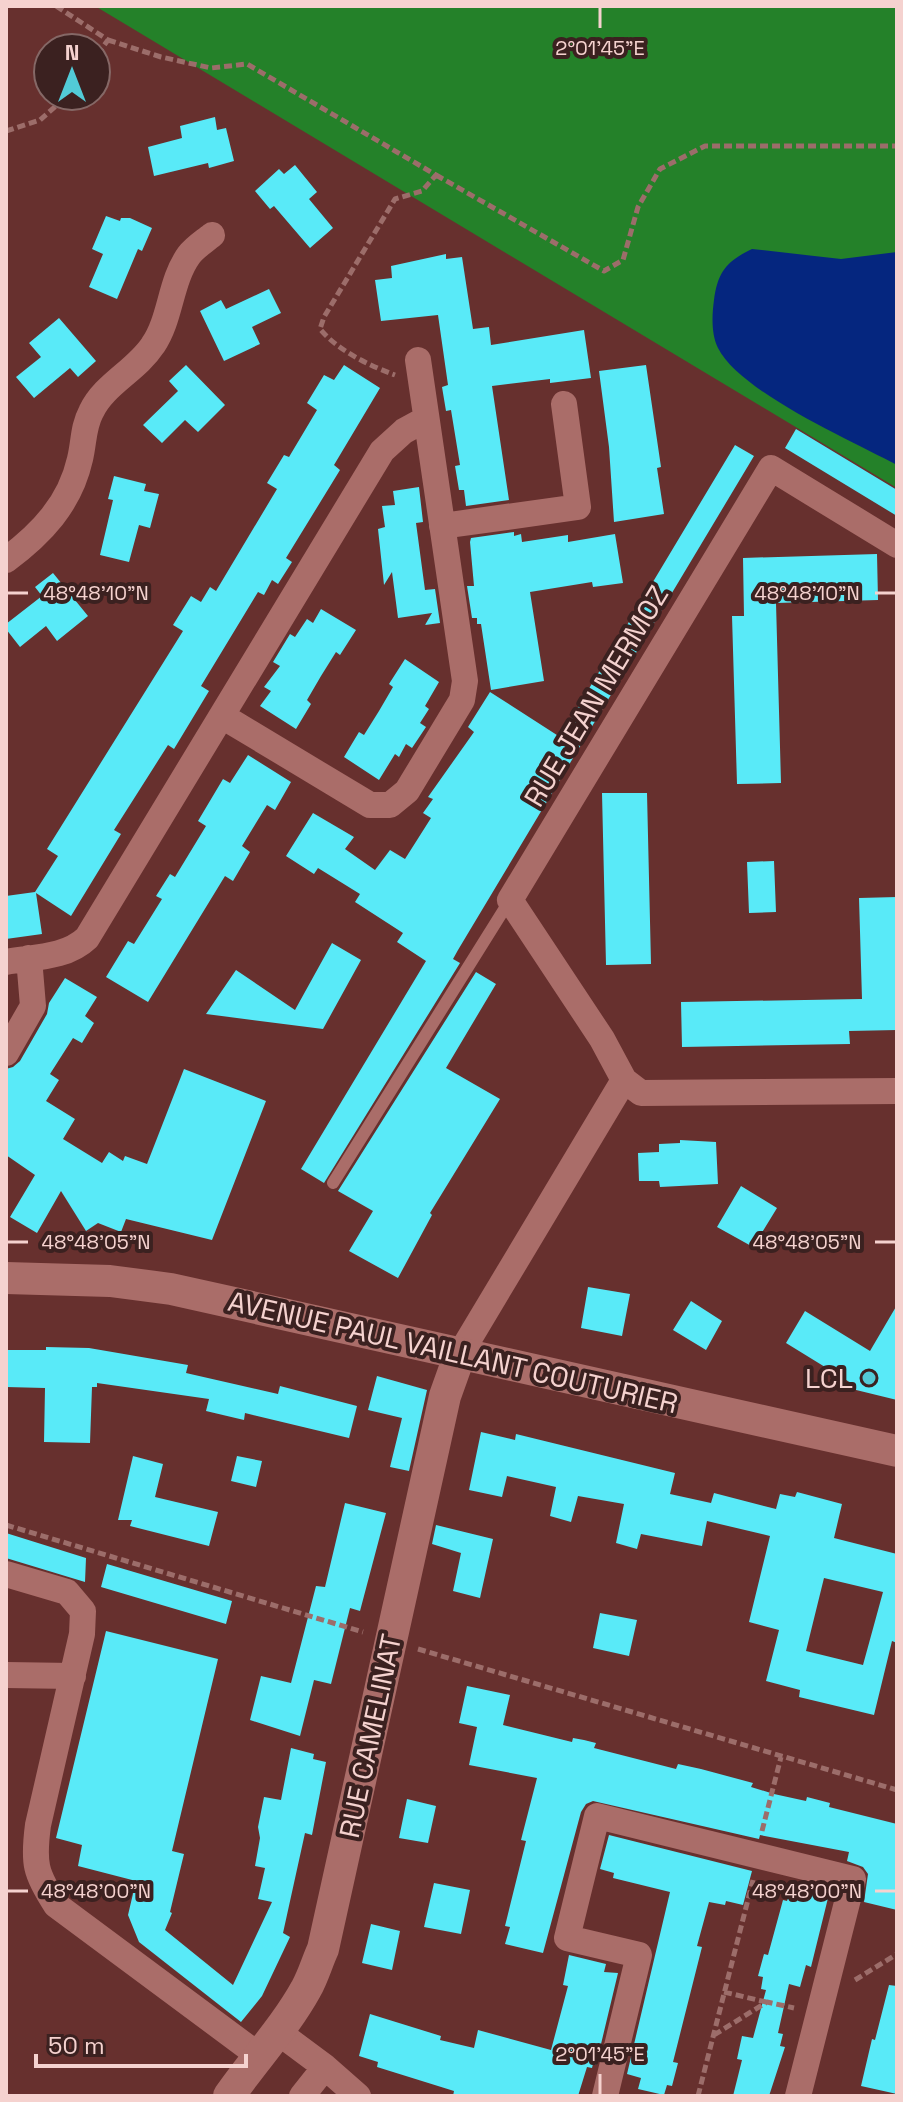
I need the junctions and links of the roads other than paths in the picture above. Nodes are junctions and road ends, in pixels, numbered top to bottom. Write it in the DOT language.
graph roads {
  1 [pos="212,235"];
  2 [pos="419,369"];
  3 [pos="564,404"];
  4 [pos="426,419"];
  5 [pos="442,526"];
  6 [pos="897,545"];
  7 [pos="6,560"];
  8 [pos="222,716"];
  9 [pos="510,900"];
  10 [pos="18,960"];
  11 [pos="6,1053"];
  12 [pos="624,1080"];
  13 [pos="897,1091"];
  14 [pos="333,1183"];
  15 [pos="6,1278"];
  16 [pos="460,1354"];
  17 [pos="897,1451"];
  18 [pos="6,1574"];
  19 [pos="6,1675"];
  20 [pos="73,1676"];
  21 [pos="268,2044"];
  22 [pos="325,2067"];
  23 [pos="229,2096"];
  24 [pos="302,2096"];
  25 [pos="358,2096"];
  26 [pos="605,2096"];
  27 [pos="798,2096"];
  1 -- 7 [label="street"];
  2 -- 4 [label="street"];
  3 -- 5 [label="street"];
  4 -- 5 [label="street"];
  4 -- 8 [label="street"];
  5 -- 8 [label="street"];
  6 -- 9 [label="street, RUE JEAN MERMOZ"];
  8 -- 10 [label="street"];
  9 -- 12 [label="street"];
  9 -- 14 [label="lane"];
  10 -- 11 [label="street"];
  12 -- 13 [label="street"];
  12 -- 16 [label="street"];
  15 -- 16 [label="street, AVENUE PAUL VAILLANT COUTURIER"];
  16 -- 17 [label="street, AVENUE PAUL VAILLANT COUTURIER"];
  16 -- 21 [label="street, RUE CAMELINAT"];
  18 -- 20 [label="street"];
  19 -- 20 [label="street"];
  20 -- 21 [label="street"];
  21 -- 22 [label="street"];
  21 -- 23 [label="street, RUE CAMELINAT"];
  22 -- 24 [label="street"];
  22 -- 25 [label="street"];
  26 -- 27 [label="street"];
}
